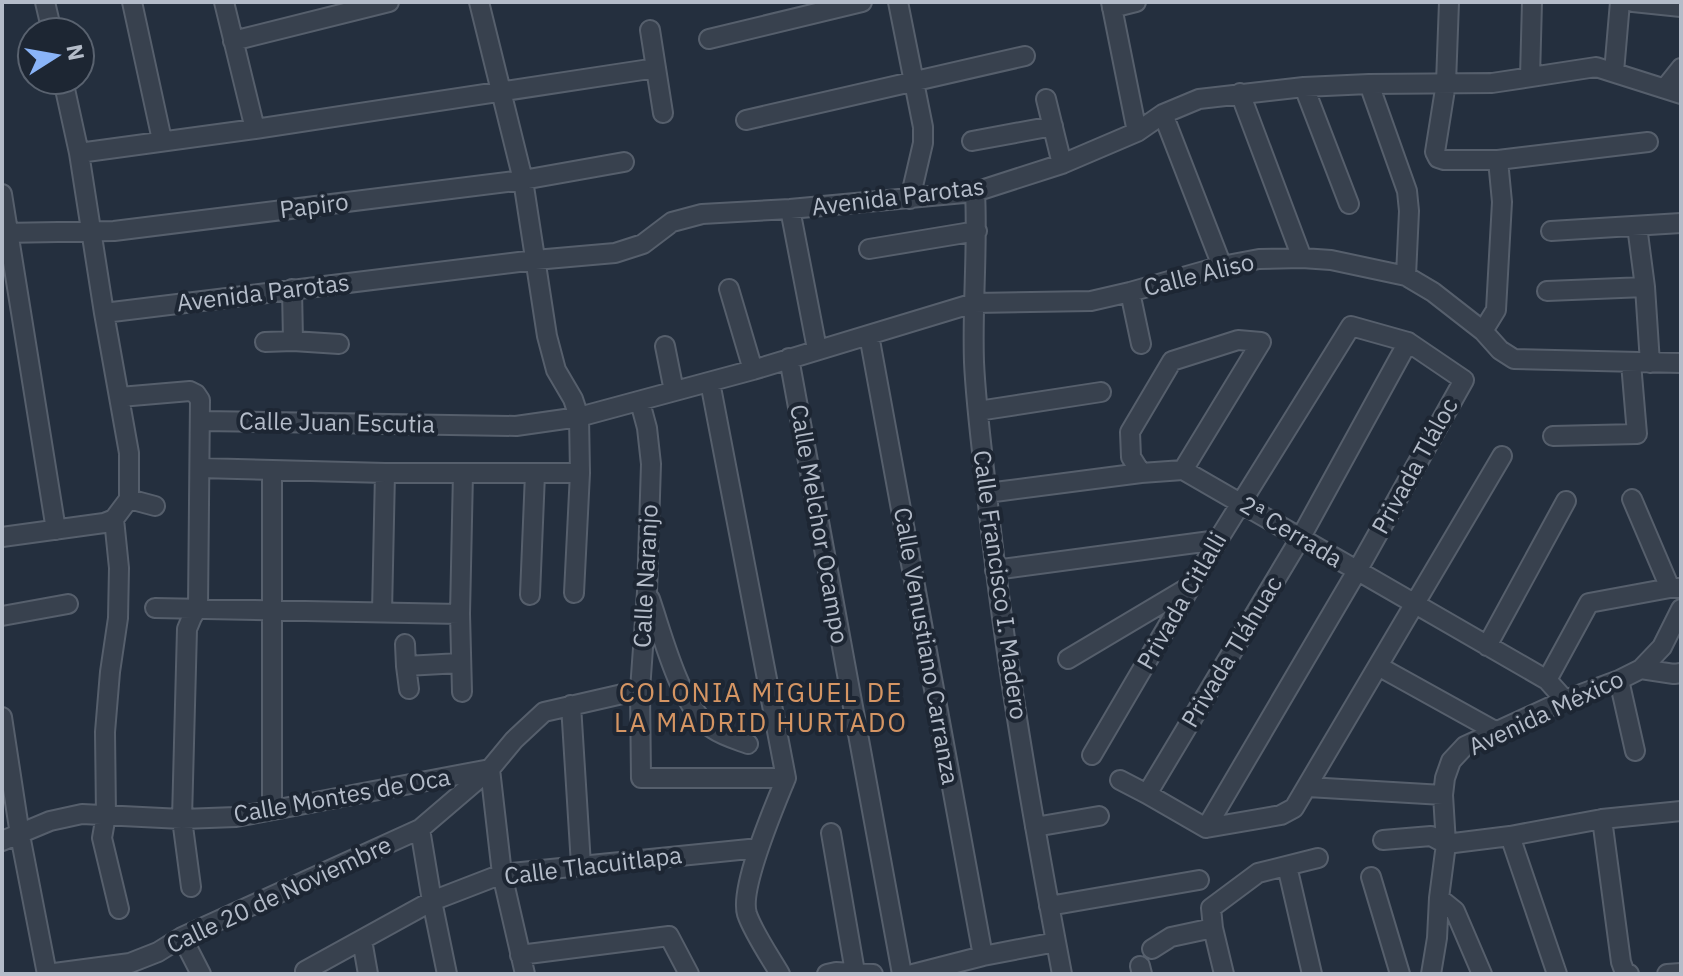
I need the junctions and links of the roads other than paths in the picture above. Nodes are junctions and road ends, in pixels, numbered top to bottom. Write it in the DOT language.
graph roads {
  1 [pos="132,2"];
  2 [pos="224,2"];
  3 [pos="308,2"];
  4 [pos="389,2"];
  5 [pos="479,2"];
  6 [pos="862,2"];
  7 [pos="898,2"];
  8 [pos="1136,2"];
  9 [pos="1449,2"];
  10 [pos="1532,2"];
  11 [pos="1620,2"];
  12 [pos="1633,2"];
  13 [pos="1112,5"];
  14 [pos="1681,7"];
  15 [pos="313,21"];
  16 [pos="650,30"];
  17 [pos="709,39"];
  18 [pos="233,41"];
  19 [pos="1025,56"];
  20 [pos="656,68"];
  21 [pos="1681,68"];
  22 [pos="1614,72"];
  23 [pos="1530,77"];
  24 [pos="914,80"];
  25 [pos="1446,83"];
  26 [pos="1369,84"];
  27 [pos="1304,87"];
  28 [pos="501,91"];
  29 [pos="1673,91"];
  30 [pos="1240,93"];
  31 [pos="67,96"];
  32 [pos="1046,99"];
  33 [pos="663,113"];
  34 [pos="1163,114"];
  35 [pos="746,120"];
  36 [pos="1053,126"];
  37 [pos="255,129"];
  38 [pos="1137,132"];
  39 [pos="162,140"];
  40 [pos="972,141"];
  41 [pos="1648,142"];
  42 [pos="79,153"];
  43 [pos="1498,160"];
  44 [pos="624,162"];
  45 [pos="1062,164"];
  46 [pos="523,180"];
  47 [pos="975,192"];
  48 [pos="2,194"];
  49 [pos="910,199"];
  50 [pos="1349,204"];
  51 [pos="790,209"];
  52 [pos="1681,223"];
  53 [pos="1637,226"];
  54 [pos="91,231"];
  55 [pos="977,231"];
  56 [pos="1551,231"];
  57 [pos="6,233"];
  58 [pos="869,249"];
  59 [pos="1302,258"];
  60 [pos="535,260"];
  61 [pos="1222,266"];
  62 [pos="1406,276"];
  63 [pos="1645,287"];
  64 [pos="292,289"];
  65 [pos="729,289"];
  66 [pos="1547,291"];
  67 [pos="1130,292"];
  68 [pos="974,303"];
  69 [pos="104,313"];
  70 [pos="1351,326"];
  71 [pos="1483,331"];
  72 [pos="869,335"];
  73 [pos="293,341"];
  74 [pos="265,342"];
  75 [pos="1408,342"];
  76 [pos="339,344"];
  77 [pos="1141,344"];
  78 [pos="665,346"];
  79 [pos="817,349"];
  80 [pos="789,358"];
  81 [pos="1641,363"];
  82 [pos="1681,363"];
  83 [pos="753,370"];
  84 [pos="710,382"];
  85 [pos="674,391"];
  86 [pos="1101,392"];
  87 [pos="120,397"];
  88 [pos="640,402"];
  89 [pos="978,411"];
  90 [pos="579,417"];
  91 [pos="201,421"];
  92 [pos="1553,436"];
  93 [pos="1502,456"];
  94 [pos="200,468"];
  95 [pos="1183,470"];
  96 [pos="272,471"];
  97 [pos="385,473"];
  98 [pos="463,473"];
  99 [pos="580,473"];
  100 [pos="1141,473"];
  101 [pos="535,474"];
  102 [pos="987,493"];
  103 [pos="129,499"];
  104 [pos="1632,499"];
  105 [pos="1566,501"];
  106 [pos="1241,502"];
  107 [pos="155,506"];
  108 [pos="114,519"];
  109 [pos="56,530"];
  110 [pos="2,537"];
  111 [pos="1301,537"];
  112 [pos="1218,540"];
  113 [pos="995,570"];
  114 [pos="1357,571"];
  115 [pos="1191,585"];
  116 [pos="1676,588"];
  117 [pos="647,592"];
  118 [pos="574,593"];
  119 [pos="530,595"];
  120 [pos="68,604"];
  121 [pos="1415,604"];
  122 [pos="198,607"];
  123 [pos="155,608"];
  124 [pos="1681,609"];
  125 [pos="272,610"];
  126 [pos="382,612"];
  127 [pos="460,614"];
  128 [pos="2,616"];
  129 [pos="405,644"];
  130 [pos="1487,646"];
  131 [pos="1068,659"];
  132 [pos="460,663"];
  133 [pos="406,666"];
  134 [pos="1378,666"];
  135 [pos="1641,669"];
  136 [pos="1681,673"];
  137 [pos="1547,680"];
  138 [pos="1619,680"];
  139 [pos="409,689"];
  140 [pos="640,690"];
  141 [pos="462,692"];
  142 [pos="1565,700"];
  143 [pos="571,705"];
  144 [pos="2,717"];
  145 [pos="1497,732"];
  146 [pos="748,744"];
  147 [pos="1635,751"];
  148 [pos="1092,755"];
  149 [pos="490,769"];
  150 [pos="786,778"];
  151 [pos="1120,780"];
  152 [pos="1308,787"];
  153 [pos="1147,794"];
  154 [pos="1443,795"];
  155 [pos="272,809"];
  156 [pos="1681,811"];
  157 [pos="106,815"];
  158 [pos="1099,816"];
  159 [pos="182,819"];
  160 [pos="1602,819"];
  161 [pos="1035,827"];
  162 [pos="1206,828"];
  163 [pos="420,829"];
  164 [pos="831,833"];
  165 [pos="1510,836"];
  166 [pos="11,838"];
  167 [pos="1383,840"];
  168 [pos="1446,844"];
  169 [pos="759,848"];
  170 [pos="1318,858"];
  171 [pos="581,865"];
  172 [pos="1287,866"];
  173 [pos="502,874"];
  174 [pos="1371,877"];
  175 [pos="1199,880"];
  176 [pos="191,887"];
  177 [pos="1439,898"];
  178 [pos="432,901"];
  179 [pos="1049,906"];
  180 [pos="119,909"];
  181 [pos="1213,928"];
  182 [pos="182,937"];
  183 [pos="362,940"];
  184 [pos="1056,942"];
  185 [pos="1152,949"];
  186 [pos="520,955"];
  187 [pos="983,956"];
  188 [pos="305,971"];
  189 [pos="864,973"];
  190 [pos="1627,973"];
  191 [pos="1681,973"];
  192 [pos="47,974"];
  193 [pos="201,974"];
  194 [pos="368,974"];
  195 [pos="447,974"];
  196 [pos="525,974"];
  197 [pos="689,974"];
  198 [pos="780,974"];
  199 [pos="827,974"];
  200 [pos="902,974"];
  201 [pos="913,974"];
  202 [pos="1062,974"];
  203 [pos="1224,974"];
  204 [pos="1312,974"];
  205 [pos="1400,974"];
  206 [pos="1431,974"];
  207 [pos="1482,974"];
  208 [pos="1557,974"];
  209 [pos="1667,974"];
  1 -- 39 [label="street"];
  2 -- 18 [label="street"];
  3 -- 15 [label="street"];
  4 -- 15 [label="street"];
  5 -- 28 [label="street"];
  6 -- 17 [label="street"];
  7 -- 24 [label="street"];
  8 -- 13 [label="street"];
  9 -- 25 [label="street"];
  10 -- 23 [label="street"];
  11 -- 22 [label="street"];
  12 -- 14 [label="street"];
  13 -- 38 [label="street"];
  15 -- 18 [label="street"];
  16 -- 20 [label="street"];
  18 -- 37 [label="street"];
  19 -- 24 [label="street"];
  20 -- 28 [label="street"];
  20 -- 33 [label="street"];
  21 -- 29 [label="street"];
  22 -- 23 [label="street, Avenida Parotas"];
  22 -- 29 [label="street, Avenida Parotas"];
  23 -- 25 [label="street, Avenida Parotas"];
  24 -- 35 [label="street"];
  24 -- 49 [label="street"];
  25 -- 26 [label="street, Avenida Parotas"];
  25 -- 43 [label="street"];
  26 -- 27 [label="street, Avenida Parotas"];
  26 -- 62 [label="street"];
  27 -- 30 [label="street, Avenida Parotas"];
  27 -- 50 [label="street"];
  28 -- 37 [label="street"];
  28 -- 46 [label="street"];
  30 -- 34 [label="street, Avenida Parotas"];
  30 -- 59 [label="street"];
  31 -- 42 [label="street"];
  32 -- 36 [label="street"];
  34 -- 38 [label="street, Avenida Parotas"];
  34 -- 61 [label="street"];
  36 -- 40 [label="street"];
  36 -- 45 [label="street"];
  37 -- 39 [label="street"];
  38 -- 45 [label="street, Avenida Parotas"];
  39 -- 42 [label="street"];
  41 -- 43 [label="street"];
  42 -- 54 [label="street"];
  43 -- 71 [label="street"];
  44 -- 46 [label="street, Papiro"];
  45 -- 47 [label="street, Avenida Parotas"];
  46 -- 54 [label="street, Papiro"];
  46 -- 60 [label="street"];
  47 -- 49 [label="street, Avenida Parotas"];
  47 -- 55 [label="street, Calle Francisco I. Madero"];
  48 -- 57 [label="street"];
  49 -- 51 [label="street, Avenida Parotas"];
  51 -- 60 [label="street, Avenida Parotas"];
  51 -- 79 [label="street"];
  52 -- 53 [label="street"];
  53 -- 56 [label="street"];
  53 -- 63 [label="street"];
  54 -- 57 [label="street, Papiro"];
  54 -- 69 [label="street"];
  55 -- 58 [label="street"];
  55 -- 68 [label="street, Calle Francisco I. Madero"];
  57 -- 109 [label="street"];
  59 -- 61 [label="street, Calle Aliso"];
  59 -- 62 [label="street, Calle Aliso"];
  60 -- 64 [label="street, Avenida Parotas"];
  60 -- 90 [label="street"];
  61 -- 67 [label="street, Calle Aliso"];
  62 -- 71 [label="street, Calle Aliso"];
  63 -- 66 [label="street"];
  63 -- 81 [label="street"];
  64 -- 69 [label="street, Avenida Parotas"];
  64 -- 73 [label="street"];
  65 -- 83 [label="street"];
  67 -- 68 [label="street, Calle Aliso"];
  67 -- 77 [label="street"];
  68 -- 72 [label="street, Calle Aliso"];
  68 -- 89 [label="street, Calle Francisco I. Madero"];
  69 -- 87 [label="street"];
  70 -- 75 [label="street, Privada Tláloc"];
  70 -- 106 [label="street, Privada Citlalli"];
  71 -- 81 [label="street, Calle Aliso"];
  72 -- 79 [label="street, Calle Aliso"];
  72 -- 187 [label="street, Calle Venustiano Carranza"];
  73 -- 74 [label="street"];
  73 -- 76 [label="street"];
  75 -- 111 [label="street, Privada Tláhuac"];
  75 -- 114 [label="street, Privada Tláloc"];
  78 -- 85 [label="street"];
  79 -- 80 [label="street, Calle Aliso"];
  80 -- 83 [label="street, Calle Juan Escutia"];
  80 -- 200 [label="street, Calle Melchor Ocampo"];
  81 -- 82 [label="street, Calle Aliso"];
  81 -- 92 [label="street"];
  83 -- 84 [label="street, Calle Juan Escutia"];
  84 -- 85 [label="street, Calle Juan Escutia"];
  84 -- 150 [label="street"];
  85 -- 88 [label="street, Calle Juan Escutia"];
  86 -- 89 [label="street"];
  87 -- 91 [label="street"];
  87 -- 103 [label="street"];
  88 -- 90 [label="street, Calle Juan Escutia"];
  88 -- 117 [label="street, Calle Naranjo"];
  89 -- 102 [label="street, Calle Francisco I. Madero"];
  90 -- 91 [label="street, Calle Juan Escutia"];
  90 -- 99 [label="street"];
  91 -- 94 [label="street"];
  93 -- 121 [label="street"];
  94 -- 96 [label="street"];
  94 -- 122 [label="street"];
  95 -- 100 [label="street"];
  95 -- 100 [label="street"];
  95 -- 106 [label="street, 2ª Cerrada"];
  96 -- 97 [label="street"];
  96 -- 125 [label="street"];
  97 -- 98 [label="street"];
  97 -- 126 [label="street"];
  98 -- 101 [label="street"];
  98 -- 127 [label="street"];
  99 -- 101 [label="street"];
  99 -- 118 [label="street"];
  100 -- 102 [label="street"];
  101 -- 119 [label="street"];
  102 -- 113 [label="street, Calle Francisco I. Madero"];
  103 -- 107 [label="street"];
  103 -- 108 [label="street"];
  104 -- 116 [label="street"];
  105 -- 130 [label="street"];
  106 -- 111 [label="street, 2ª Cerrada"];
  106 -- 112 [label="street, Privada Citlalli"];
  108 -- 109 [label="street"];
  108 -- 157 [label="street"];
  109 -- 110 [label="street"];
  111 -- 114 [label="street, 2ª Cerrada"];
  111 -- 153 [label="street, Privada Tláhuac"];
  112 -- 113 [label="street"];
  112 -- 115 [label="street, Privada Citlalli"];
  113 -- 161 [label="street, Calle Francisco I. Madero"];
  114 -- 121 [label="street, 2ª Cerrada"];
  114 -- 162 [label="street, Privada Tláloc"];
  115 -- 131 [label="street"];
  115 -- 148 [label="street, Privada Citlalli"];
  116 -- 137 [label="street"];
  117 -- 140 [label="street, Calle Naranjo"];
  117 -- 146 [label="street"];
  120 -- 128 [label="street"];
  121 -- 130 [label="street, 2ª Cerrada"];
  121 -- 134 [label="street"];
  122 -- 123 [label="street"];
  122 -- 125 [label="street"];
  122 -- 159 [label="street"];
  124 -- 135 [label="street, Avenida México"];
  125 -- 126 [label="street"];
  125 -- 155 [label="street"];
  126 -- 127 [label="street"];
  127 -- 132 [label="street"];
  129 -- 133 [label="street"];
  130 -- 137 [label="street, 2ª Cerrada"];
  132 -- 133 [label="street"];
  132 -- 141 [label="street"];
  133 -- 139 [label="street"];
  134 -- 145 [label="street"];
  134 -- 152 [label="street"];
  135 -- 136 [label="street"];
  135 -- 138 [label="street, Avenida México"];
  137 -- 142 [label="street, 2ª Cerrada"];
  138 -- 142 [label="street, Avenida México"];
  138 -- 147 [label="street"];
  140 -- 143 [label="street"];
  140 -- 150 [label="street, Calle Naranjo"];
  142 -- 145 [label="street, Avenida México"];
  143 -- 149 [label="street"];
  143 -- 171 [label="street"];
  144 -- 166 [label="street"];
  145 -- 154 [label="street, Avenida México"];
  149 -- 155 [label="street, Calle Montes de Oca"];
  149 -- 163 [label="street, Calle 20 de Noviembre"];
  149 -- 173 [label="street"];
  150 -- 169 [label="street"];
  151 -- 153 [label="street"];
  152 -- 154 [label="street"];
  152 -- 162 [label="street"];
  153 -- 162 [label="street"];
  154 -- 168 [label="street, Avenida México"];
  155 -- 159 [label="street, Calle Montes de Oca"];
  156 -- 160 [label="street"];
  157 -- 159 [label="street, Calle Montes de Oca"];
  157 -- 166 [label="street, Calle Montes de Oca"];
  157 -- 180 [label="street"];
  158 -- 161 [label="street"];
  159 -- 176 [label="street"];
  160 -- 165 [label="street"];
  160 -- 190 [label="street"];
  161 -- 179 [label="street, Calle Francisco I. Madero"];
  163 -- 178 [label="street"];
  163 -- 182 [label="street, Calle 20 de Noviembre"];
  164 -- 189 [label="street"];
  165 -- 168 [label="street"];
  165 -- 208 [label="street"];
  166 -- 192 [label="street"];
  167 -- 168 [label="street"];
  168 -- 177 [label="street, Avenida México"];
  169 -- 171 [label="street, Calle Tlacuitlapa"];
  169 -- 198 [label="street"];
  170 -- 172 [label="street"];
  171 -- 173 [label="street, Calle Tlacuitlapa"];
  172 -- 181 [label="street"];
  172 -- 204 [label="street"];
  173 -- 178 [label="street, Calle Tlacuitlapa"];
  173 -- 186 [label="street"];
  174 -- 205 [label="street"];
  175 -- 179 [label="street"];
  177 -- 206 [label="street, Avenida México"];
  177 -- 207 [label="street"];
  178 -- 183 [label="street, Calle Tlacuitlapa"];
  178 -- 195 [label="street"];
  179 -- 184 [label="street, Calle Francisco I. Madero"];
  181 -- 185 [label="street"];
  181 -- 203 [label="street"];
  182 -- 192 [label="street, Calle 20 de Noviembre"];
  182 -- 193 [label="street"];
  183 -- 188 [label="street, Calle Tlacuitlapa"];
  183 -- 194 [label="street"];
  184 -- 187 [label="street"];
  184 -- 202 [label="street, Calle Francisco I. Madero"];
  186 -- 196 [label="street"];
  186 -- 197 [label="street"];
  187 -- 201 [label="street"];
  189 -- 199 [label="street"];
  191 -- 209 [label="street"];
}
